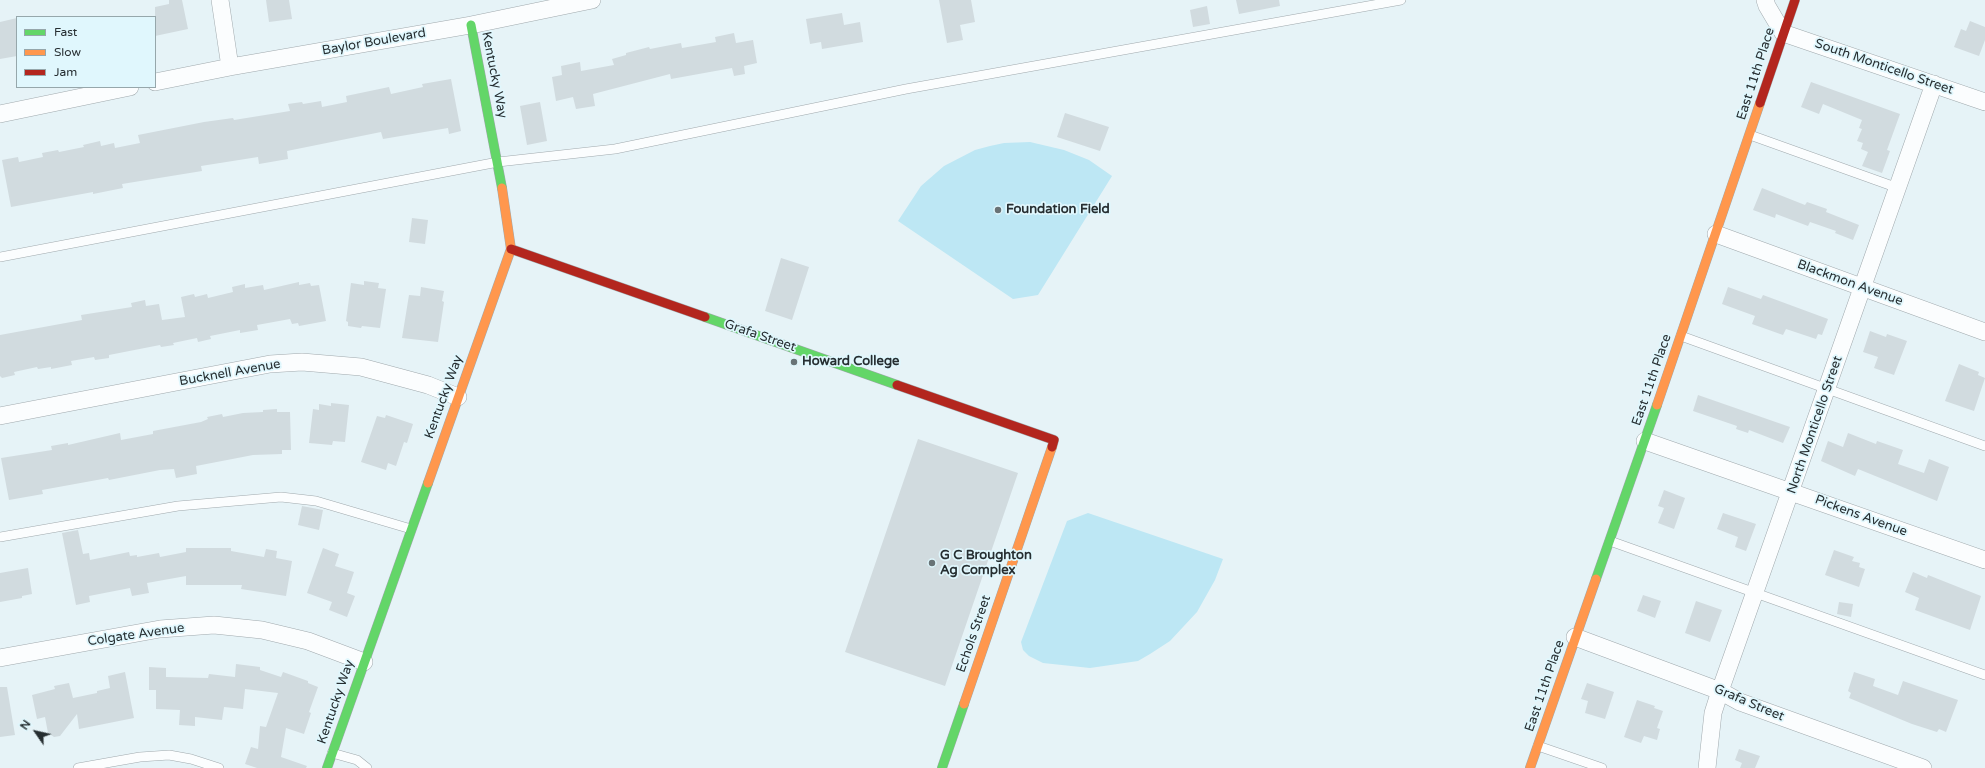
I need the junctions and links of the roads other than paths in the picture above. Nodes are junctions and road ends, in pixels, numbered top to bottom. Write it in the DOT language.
graph roads {
  1 [pos="220,0"];
  2 [pos="592,0"];
  3 [pos="1400,0"];
  4 [pos="1765,0"];
  5 [pos="1795,0"];
  6 [pos="472,25"];
  7 [pos="1783,33"];
  8 [pos="230,67"];
  9 [pos="156,82"];
  10 [pos="1934,84"];
  11 [pos="125,88"];
  12 [pos="1985,102"];
  13 [pos="0,114"];
  14 [pos="1750,135"];
  15 [pos="498,162"];
  16 [pos="1898,188"];
  17 [pos="1716,234"];
  18 [pos="511,248"];
  19 [pos="0,257"];
  20 [pos="1863,288"];
  21 [pos="1985,332"];
  22 [pos="1681,336"];
  23 [pos="1827,389"];
  24 [pos="458,397"];
  25 [pos="0,416"];
  26 [pos="1054,440"];
  27 [pos="1645,440"];
  28 [pos="1985,446"];
  29 [pos="1791,491"];
  30 [pos="411,529"];
  31 [pos="0,537"];
  32 [pos="1610,541"];
  33 [pos="1985,560"];
  34 [pos="1755,593"];
  35 [pos="1575,637"];
  36 [pos="0,658"];
  37 [pos="364,662"];
  38 [pos="1985,674"];
  39 [pos="1720,691"];
  40 [pos="1538,746"];
  41 [pos="332,753"];
  42 [pos="78,768"];
  43 [pos="219,768"];
  44 [pos="327,768"];
  45 [pos="367,768"];
  46 [pos="942,768"];
  47 [pos="1530,768"];
  48 [pos="1602,768"];
  49 [pos="1707,768"];
  50 [pos="1923,768"];
  1 -- 8 [label="street"];
  2 -- 6 [label="street, Baylor Boulevard"];
  3 -- 15 [label="lane"];
  4 -- 7 [label="street"];
  5 -- 7 [label="street, East 11th Place"];
  6 -- 8 [label="street, Baylor Boulevard"];
  6 -- 15 [label="street, Kentucky Way"];
  7 -- 10 [label="street, South Monticello Street"];
  7 -- 14 [label="street, East 11th Place"];
  8 -- 9 [label="street, Baylor Boulevard"];
  10 -- 12 [label="street, South Monticello Street"];
  10 -- 16 [label="street, North Monticello Street"];
  11 -- 13 [label="street"];
  14 -- 16 [label="lane"];
  14 -- 17 [label="street, East 11th Place"];
  15 -- 18 [label="street, Kentucky Way"];
  15 -- 19 [label="lane"];
  16 -- 20 [label="street, North Monticello Street"];
  17 -- 20 [label="street, Blackmon Avenue"];
  17 -- 22 [label="street, East 11th Place"];
  18 -- 24 [label="street, Kentucky Way"];
  18 -- 26 [label="street, Grafa Street"];
  20 -- 21 [label="street, Blackmon Avenue"];
  20 -- 23 [label="street, North Monticello Street"];
  22 -- 23 [label="lane"];
  22 -- 27 [label="street, East 11th Place"];
  23 -- 28 [label="lane"];
  23 -- 29 [label="street, North Monticello Street"];
  24 -- 25 [label="street, Bucknell Avenue"];
  24 -- 30 [label="street, Kentucky Way"];
  26 -- 46 [label="street, Echols Street"];
  27 -- 29 [label="street, Pickens Avenue"];
  27 -- 32 [label="street, East 11th Place"];
  29 -- 33 [label="street, Pickens Avenue"];
  29 -- 34 [label="street, North Monticello Street"];
  30 -- 31 [label="lane"];
  30 -- 37 [label="street, Kentucky Way"];
  32 -- 34 [label="lane"];
  32 -- 35 [label="street, East 11th Place"];
  34 -- 38 [label="lane"];
  34 -- 39 [label="street, North Monticello Street"];
  35 -- 39 [label="street, Grafa Street"];
  35 -- 40 [label="street, East 11th Place"];
  36 -- 37 [label="street, Colgate Avenue"];
  37 -- 41 [label="street, Kentucky Way"];
  39 -- 49 [label="street, North Monticello Street"];
  39 -- 50 [label="street, Grafa Street"];
  40 -- 47 [label="street, East 11th Place"];
  40 -- 48 [label="lane"];
  41 -- 44 [label="street, Kentucky Way"];
  41 -- 45 [label="lane"];
  42 -- 43 [label="lane"];
}
